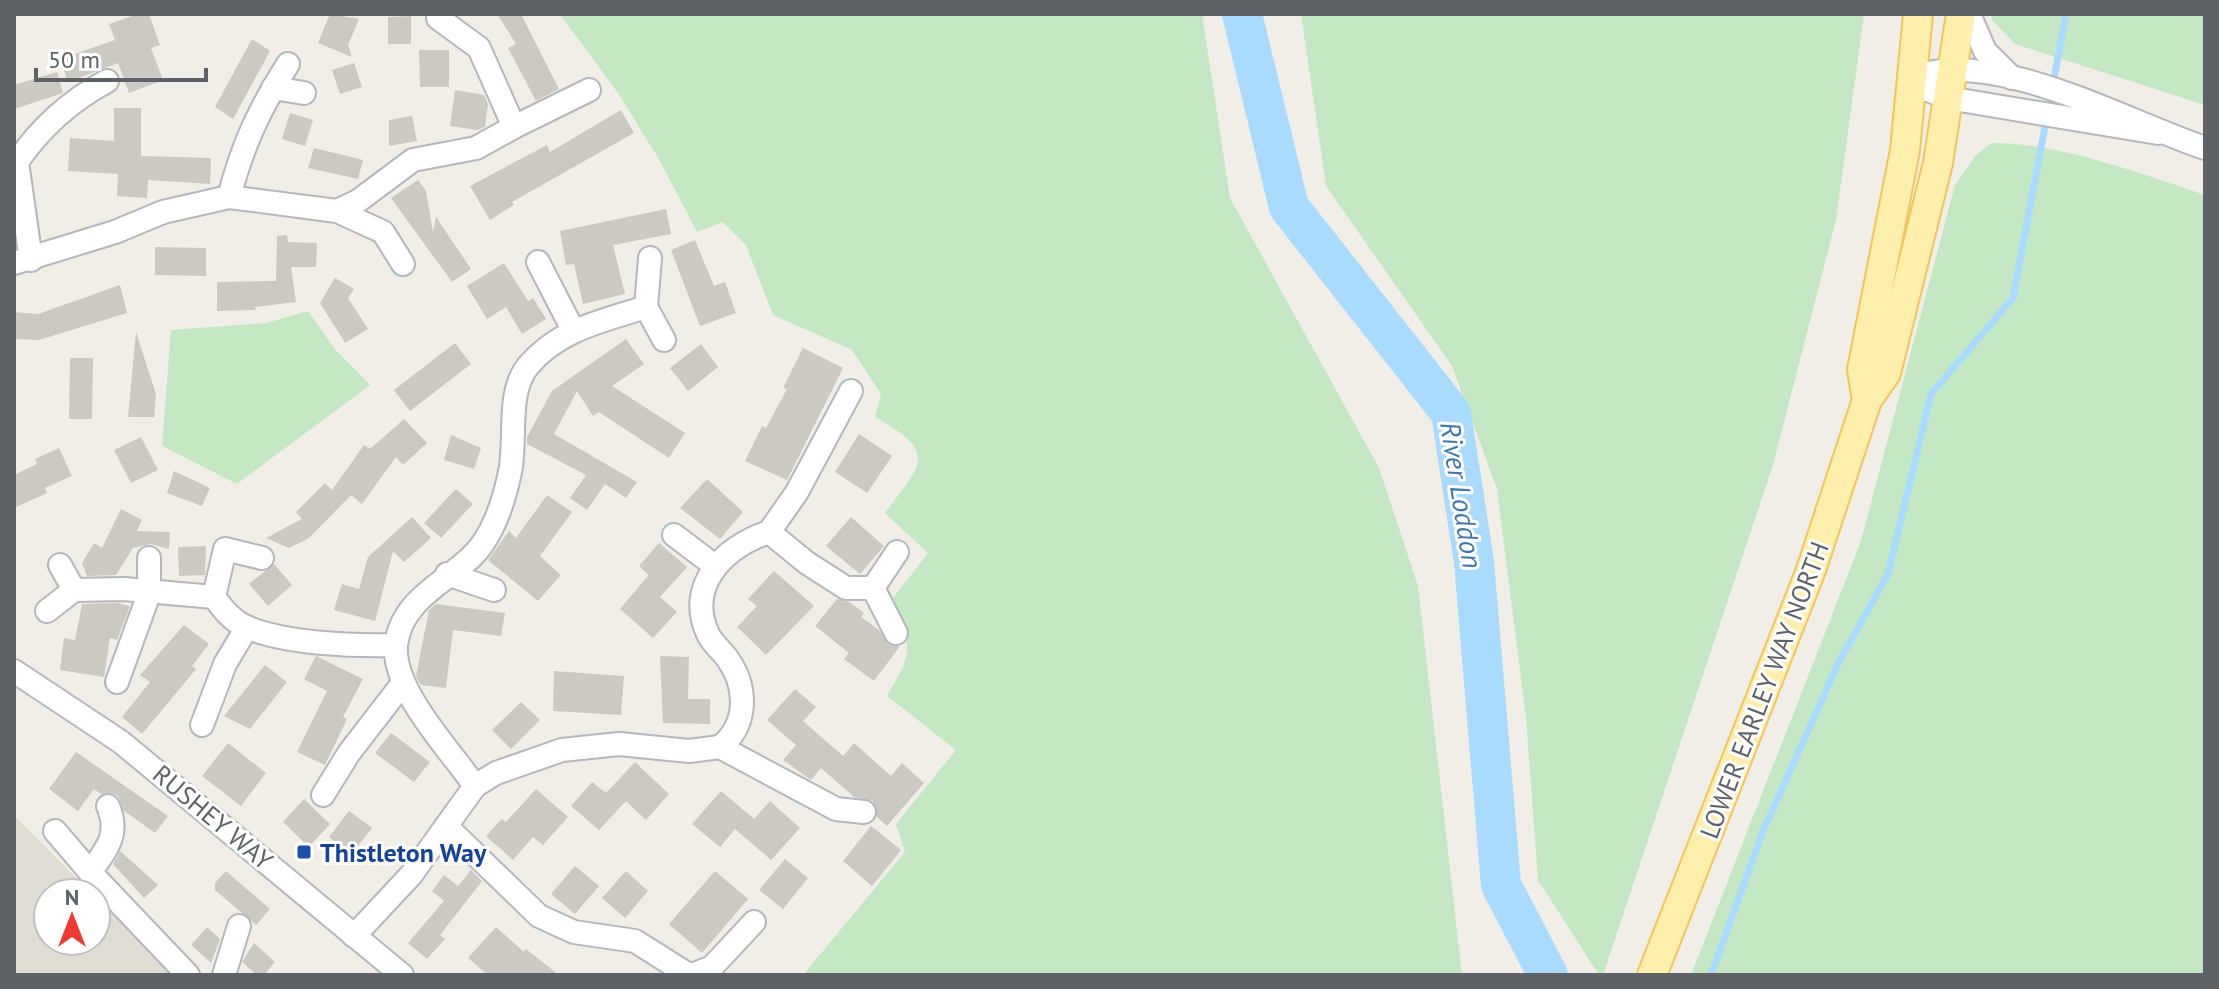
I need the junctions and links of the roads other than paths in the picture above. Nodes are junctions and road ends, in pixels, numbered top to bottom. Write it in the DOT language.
graph roads {
  1 [pos="1918,14"];
  2 [pos="1961,14"];
  3 [pos="1969,14"];
  4 [pos="438,18"];
  5 [pos="288,64"];
  6 [pos="1951,70"];
  7 [pos="1913,77"];
  8 [pos="2015,80"];
  9 [pos="107,81"];
  10 [pos="273,88"];
  11 [pos="589,90"];
  12 [pos="304,93"];
  13 [pos="1948,98"];
  14 [pos="514,127"];
  15 [pos="2158,133"];
  16 [pos="2205,148"];
  17 [pos="15,162"];
  18 [pos="229,197"];
  19 [pos="337,211"];
  20 [pos="650,258"];
  21 [pos="22,261"];
  22 [pos="538,262"];
  23 [pos="403,264"];
  24 [pos="646,307"];
  25 [pos="573,330"];
  26 [pos="664,340"];
  27 [pos="851,391"];
  28 [pos="1867,400"];
  29 [pos="769,532"];
  30 [pos="674,535"];
  31 [pos="897,552"];
  32 [pos="149,558"];
  33 [pos="262,558"];
  34 [pos="60,565"];
  35 [pos="715,566"];
  36 [pos="447,574"];
  37 [pos="873,588"];
  38 [pos="74,590"];
  39 [pos="494,590"];
  40 [pos="149,594"];
  41 [pos="214,597"];
  42 [pos="47,611"];
  43 [pos="247,627"];
  44 [pos="896,633"];
  45 [pos="396,645"];
  46 [pos="14,671"];
  47 [pos="117,682"];
  48 [pos="403,683"];
  49 [pos="202,725"];
  50 [pos="720,747"];
  51 [pos="475,786"];
  52 [pos="323,795"];
  53 [pos="108,806"];
  54 [pos="864,812"];
  55 [pos="446,826"];
  56 [pos="55,831"];
  57 [pos="90,872"];
  58 [pos="754,922"];
  59 [pos="239,926"];
  60 [pos="354,936"];
  61 [pos="188,975"];
  62 [pos="224,975"];
  63 [pos="402,975"];
  64 [pos="690,975"];
  65 [pos="1652,975"];
  1 -- 7 [label="main road, LOWER EARLEY WAY NORTH"];
  2 -- 6 [label="main road, LOWER EARLEY WAY NORTH"];
  3 -- 8 [label="street"];
  4 -- 14 [label="street"];
  5 -- 10 [label="street"];
  6 -- 7 [label="street"];
  6 -- 8 [label="street"];
  6 -- 13 [label="main road, LOWER EARLEY WAY NORTH"];
  7 -- 13 [label="street"];
  7 -- 28 [label="main road, LOWER EARLEY WAY NORTH"];
  8 -- 15 [label="street"];
  9 -- 17 [label="street"];
  10 -- 12 [label="street"];
  10 -- 18 [label="street"];
  11 -- 14 [label="street"];
  13 -- 15 [label="street"];
  13 -- 28 [label="main road, LOWER EARLEY WAY NORTH"];
  14 -- 19 [label="street"];
  15 -- 16 [label="street"];
  17 -- 21 [label="street"];
  18 -- 19 [label="street"];
  18 -- 21 [label="street"];
  19 -- 23 [label="street"];
  20 -- 24 [label="street"];
  22 -- 25 [label="street"];
  24 -- 25 [label="street"];
  24 -- 26 [label="street"];
  25 -- 36 [label="street"];
  27 -- 29 [label="street"];
  28 -- 65 [label="main road, LOWER EARLEY WAY NORTH"];
  29 -- 35 [label="street"];
  29 -- 37 [label="street"];
  30 -- 35 [label="street"];
  31 -- 37 [label="street"];
  32 -- 40 [label="street"];
  33 -- 41 [label="street"];
  34 -- 38 [label="street"];
  35 -- 50 [label="street"];
  36 -- 39 [label="street"];
  36 -- 45 [label="street"];
  37 -- 44 [label="street"];
  38 -- 40 [label="street"];
  38 -- 42 [label="street"];
  40 -- 41 [label="street"];
  40 -- 47 [label="street"];
  41 -- 43 [label="street"];
  43 -- 45 [label="street"];
  43 -- 49 [label="street"];
  45 -- 48 [label="street"];
  46 -- 60 [label="street, RUSHEY WAY"];
  48 -- 51 [label="street"];
  48 -- 52 [label="street"];
  50 -- 51 [label="street"];
  50 -- 54 [label="street"];
  51 -- 55 [label="street"];
  53 -- 57 [label="street"];
  55 -- 60 [label="street"];
  55 -- 64 [label="street"];
  56 -- 57 [label="street"];
  57 -- 61 [label="street"];
  58 -- 64 [label="street"];
  59 -- 62 [label="street"];
  60 -- 63 [label="street, RUSHEY WAY"];
}
